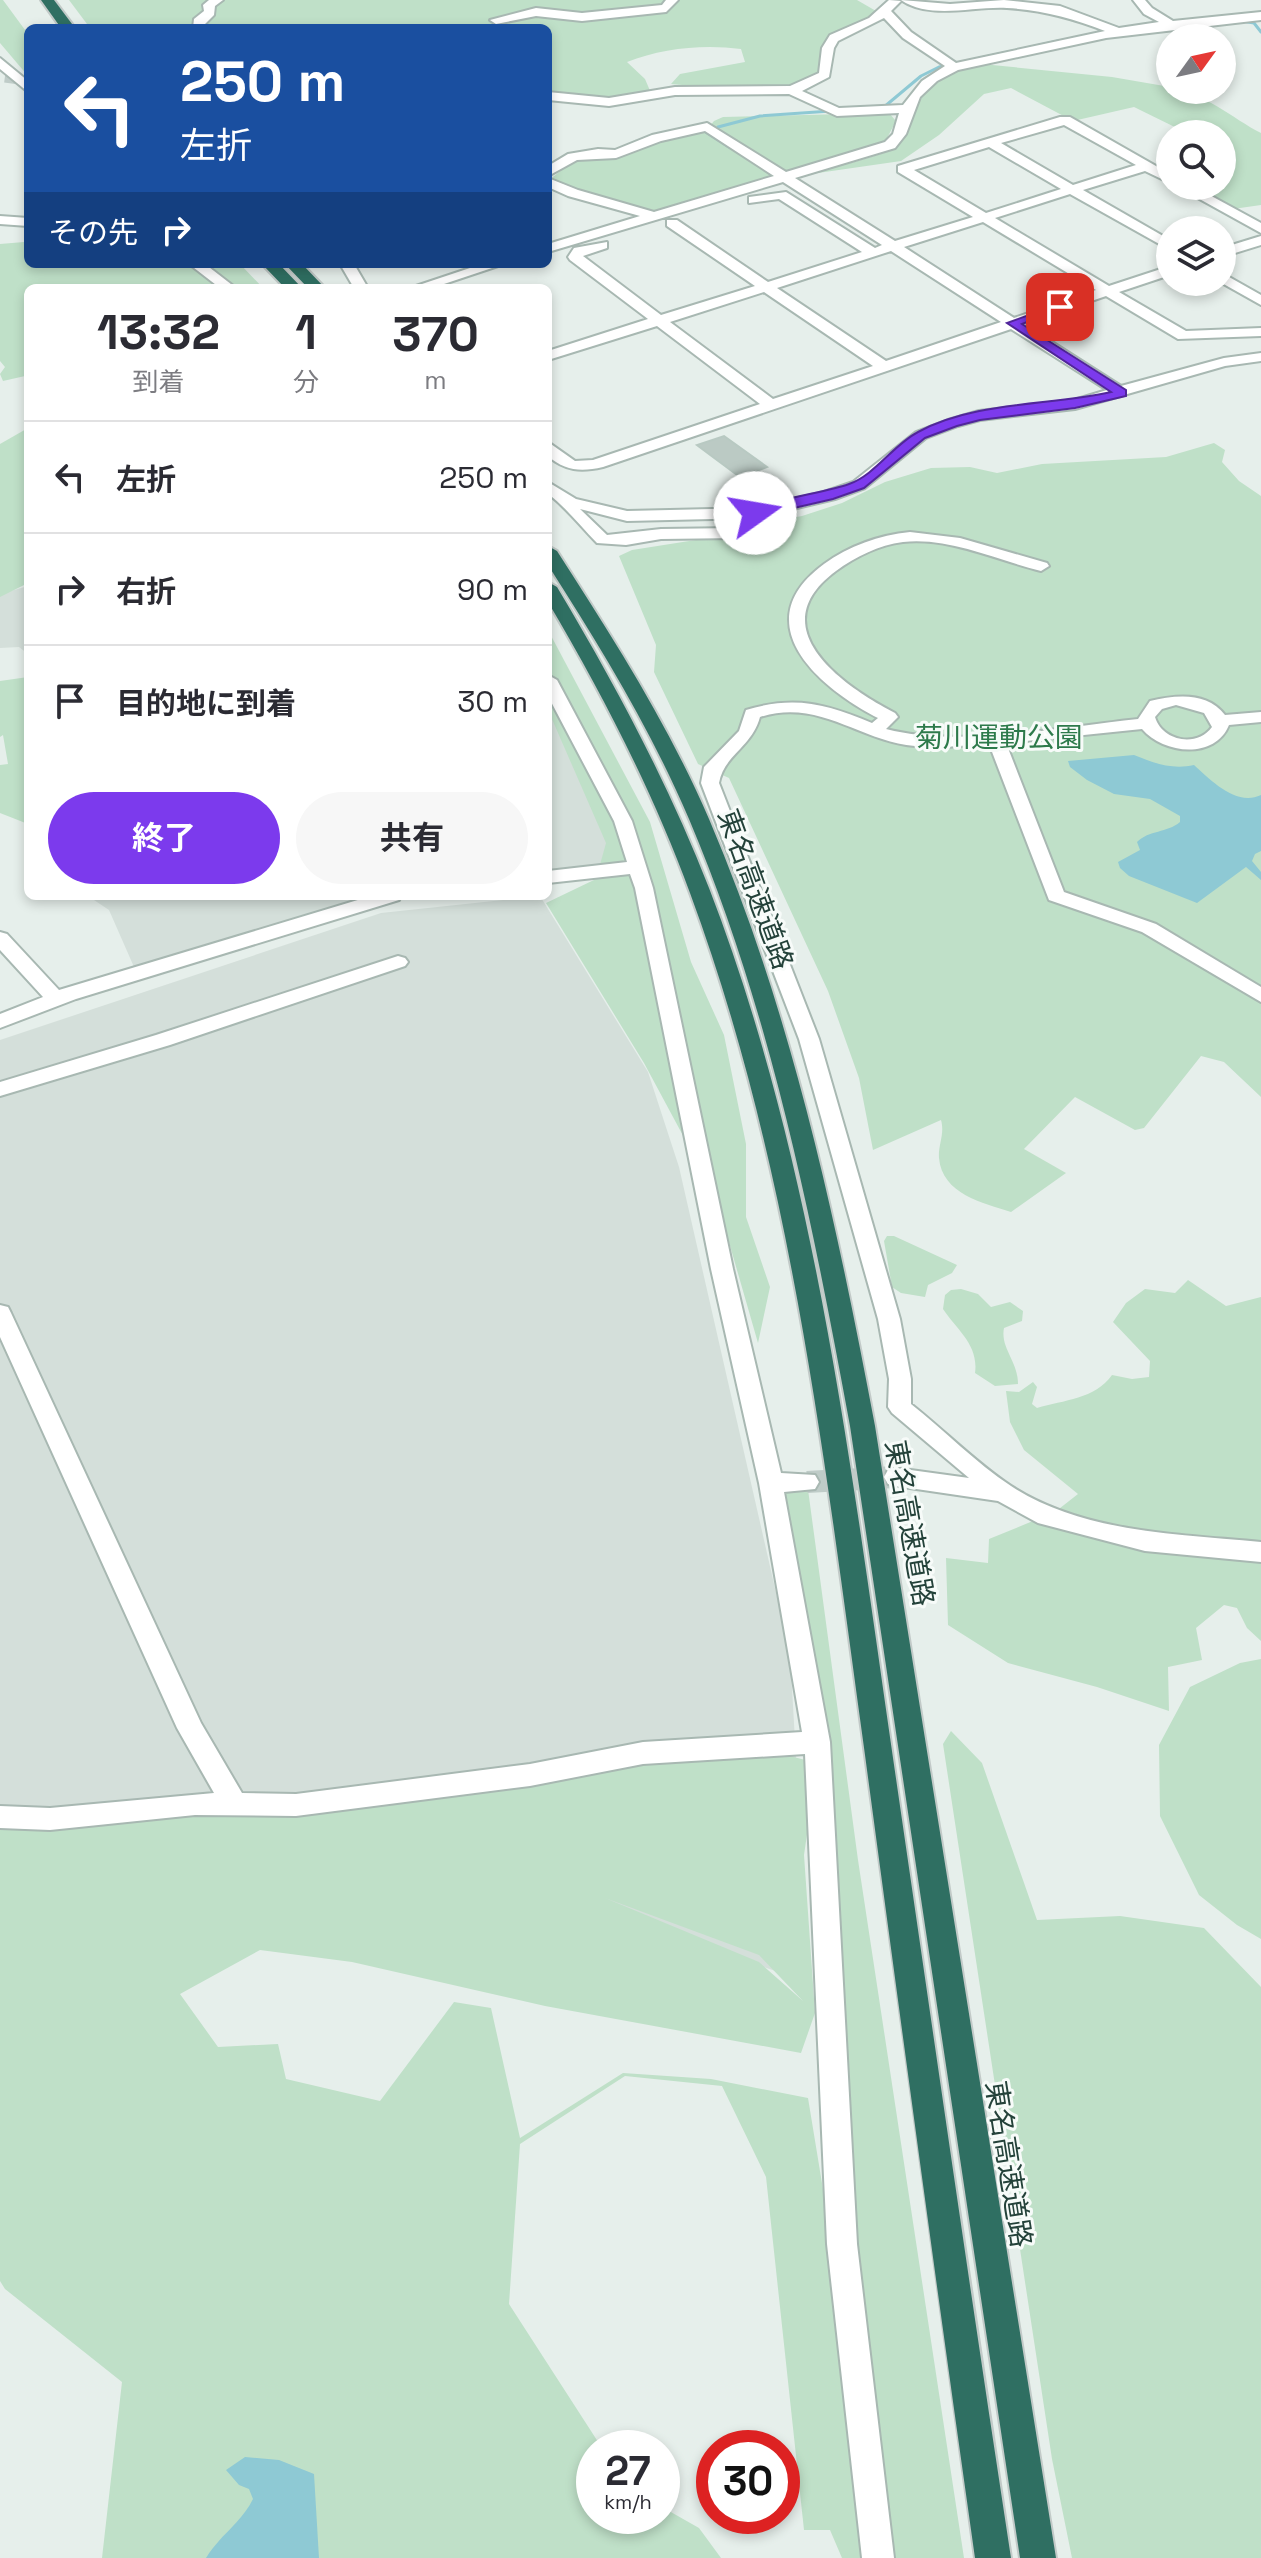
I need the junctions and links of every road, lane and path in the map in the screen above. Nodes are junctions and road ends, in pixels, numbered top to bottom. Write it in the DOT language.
graph roads {
  1 [pos="47,0"];
  2 [pos="217,0"];
  3 [pos="672,0"];
  4 [pos="896,0"];
  5 [pos="907,0"];
  6 [pos="1139,0"];
  7 [pos="1257,0"];
  8 [pos="1181,7"];
  9 [pos="884,11"];
  10 [pos="1261,13"];
  11 [pos="1198,19"];
  12 [pos="496,20"];
  13 [pos="1169,23"];
  14 [pos="65,24"];
  15 [pos="199,24"];
  16 [pos="1116,30"];
  17 [pos="0,62"];
  18 [pos="951,65"];
  19 [pos="24,84"];
  20 [pos="791,90"];
  21 [pos="552,96"];
  22 [pos="907,109"];
  23 [pos="989,142"];
  24 [pos="1146,166"];
  25 [pos="552,170"];
  26 [pos="1156,171"];
  27 [pos="785,178"];
  28 [pos="552,184"];
  29 [pos="1071,190"];
  30 [pos="1208,200"];
  31 [pos="657,216"];
  32 [pos="982,218"];
  33 [pos="0,220"];
  34 [pos="24,222"];
  35 [pos="672,223"];
  36 [pos="1261,229"];
  37 [pos="1156,238"];
  38 [pos="1261,240"];
  39 [pos="552,241"];
  40 [pos="565,243"];
  41 [pos="892,246"];
  42 [pos="552,247"];
  43 [pos="1236,248"];
  44 [pos="874,253"];
  45 [pos="202,268"];
  46 [pos="274,268"];
  47 [pos="297,268"];
  48 [pos="484,268"];
  49 [pos="1156,275"];
  50 [pos="224,284"];
  51 [pos="290,284"];
  52 [pos="313,284"];
  53 [pos="430,284"];
  54 [pos="1236,286"];
  55 [pos="765,287"];
  56 [pos="1107,291"];
  57 [pos="1261,301"];
  58 [pos="660,320"];
  59 [pos="1013,323"];
  60 [pos="1261,332"];
  61 [pos="552,355"];
  62 [pos="1261,357"];
  63 [pos="885,367"];
  64 [pos="1121,393"];
  65 [pos="772,406"];
  66 [pos="552,451"];
  67 [pos="552,490"];
  68 [pos="570,502"];
  69 [pos="737,533"];
  70 [pos="552,556"];
  71 [pos="1041,566"];
  72 [pos="552,594"];
  73 [pos="552,688"];
  74 [pos="1261,717"];
  75 [pos="1220,721"];
  76 [pos="1146,723"];
  77 [pos="875,730"];
  78 [pos="996,739"];
  79 [pos="637,867"];
  80 [pos="552,877"];
  81 [pos="377,900"];
  82 [pos="0,938"];
  83 [pos="398,962"];
  84 [pos="1261,996"];
  85 [pos="56,999"];
  86 [pos="0,1021"];
  87 [pos="0,1089"];
  88 [pos="0,1313"];
  89 [pos="896,1477"];
  90 [pos="807,1482"];
  91 [pos="771,1483"];
  92 [pos="1002,1492"];
  93 [pos="1261,1552"];
  94 [pos="817,1742"];
  95 [pos="234,1804"];
  96 [pos="0,1817"];
  97 [pos="878,2558"];
  98 [pos="993,2558"];
  99 [pos="1038,2558"];
  1 -- 14 [label="highway"];
  2 -- 15 [label="street"];
  3 -- 12 [label="street"];
  4 -- 9 [label="street"];
  5 -- 16 [label="street"];
  6 -- 13 [label="street"];
  7 -- 10 [label="street"];
  8 -- 11 [label="street"];
  9 -- 18 [label="street"];
  9 -- 20 [label="street"];
  10 -- 11 [label="street"];
  11 -- 13 [label="street"];
  13 -- 16 [label="street"];
  16 -- 18 [label="street"];
  17 -- 19 [label="street"];
  18 -- 22 [label="street"];
  20 -- 21 [label="street"];
  20 -- 22 [label="street"];
  22 -- 27 [label="street"];
  23 -- 24 [label="street"];
  23 -- 29 [label="street"];
  23 -- 32 [label="street"];
  24 -- 26 [label="street"];
  24 -- 29 [label="street"];
  25 -- 27 [label="street"];
  27 -- 31 [label="street"];
  27 -- 41 [label="street"];
  28 -- 31 [label="street"];
  29 -- 32 [label="street"];
  29 -- 37 [label="street"];
  30 -- 36 [label="street"];
  31 -- 40 [label="street"];
  32 -- 41 [label="street"];
  32 -- 56 [label="street"];
  33 -- 34 [label="street"];
  35 -- 44 [label="street"];
  35 -- 55 [label="street"];
  35 -- 58 [label="street"];
  38 -- 43 [label="street"];
  39 -- 40 [label="street"];
  40 -- 42 [label="street"];
  41 -- 44 [label="street"];
  41 -- 59 [label="street"];
  44 -- 55 [label="street"];
  45 -- 50 [label="street"];
  46 -- 51 [label="highway"];
  47 -- 52 [label="highway"];
  48 -- 53 [label="street"];
  49 -- 56 [label="street"];
  54 -- 57 [label="street"];
  55 -- 58 [label="street"];
  55 -- 63 [label="street"];
  56 -- 59 [label="street"];
  56 -- 60 [label="street"];
  58 -- 61 [label="street"];
  58 -- 65 [label="street"];
  59 -- 63 [label="street"];
  59 -- 64 [label="street"];
  62 -- 64 [label="street"];
  63 -- 65 [label="street"];
  64 -- 68 [label="street"];
  65 -- 66 [label="street"];
  67 -- 68 [label="street"];
  68 -- 69 [label="street"];
  70 -- 99 [label="highway, 東名高速道路"];
  71 -- 77 [label="street"];
  72 -- 98 [label="highway, 東名高速道路"];
  73 -- 79 [label="street"];
  74 -- 75 [label="street"];
  75 -- 76 [label="street"];
  75 -- 76 [label="street"];
  76 -- 78 [label="street"];
  77 -- 78 [label="street"];
  77 -- 92 [label="street"];
  78 -- 84 [label="street"];
  79 -- 80 [label="street"];
  79 -- 91 [label="street"];
  81 -- 85 [label="street"];
  82 -- 85 [label="street"];
  83 -- 87 [label="street"];
  85 -- 86 [label="street"];
  88 -- 95 [label="street"];
  89 -- 92 [label="street"];
  90 -- 91 [label="street"];
  91 -- 94 [label="street"];
  92 -- 93 [label="street"];
  94 -- 95 [label="street"];
  94 -- 97 [label="street"];
  95 -- 96 [label="street"];
}
